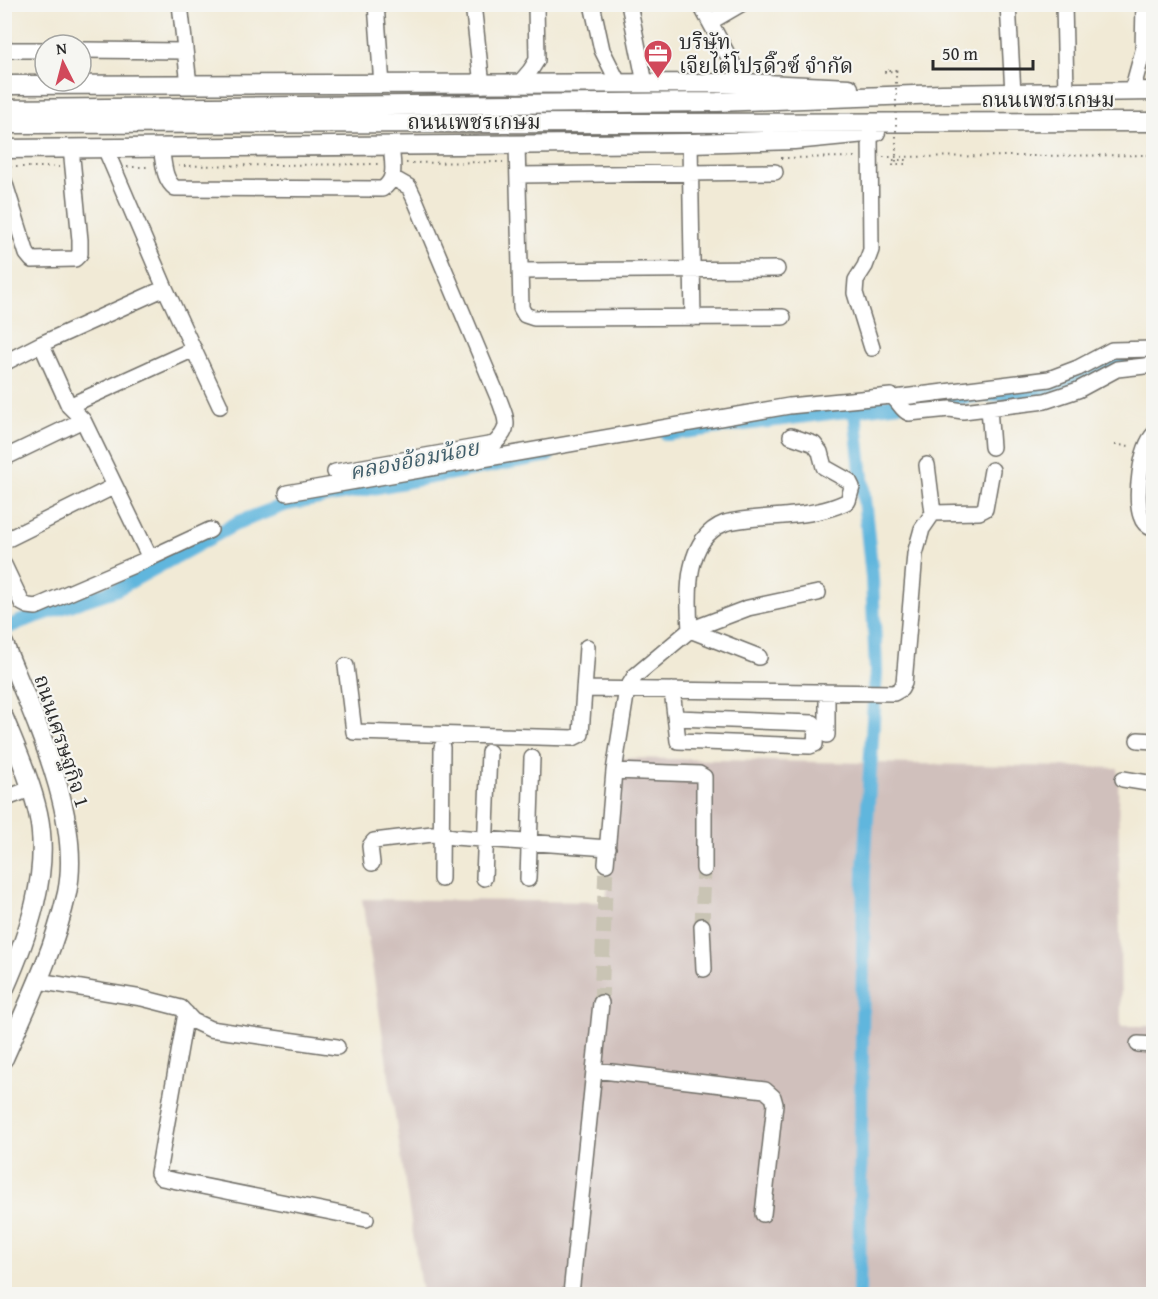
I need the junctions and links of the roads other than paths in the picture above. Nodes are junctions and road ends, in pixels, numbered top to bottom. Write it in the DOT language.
graph roads {
  1 [pos="180,4"];
  2 [pos="376,4"];
  3 [pos="473,4"];
  4 [pos="536,4"];
  5 [pos="592,4"];
  6 [pos="629,4"];
  7 [pos="700,4"];
  8 [pos="741,4"];
  9 [pos="1008,4"];
  10 [pos="1064,4"];
  11 [pos="1144,4"];
  12 [pos="710,22"];
  13 [pos="4,50"];
  14 [pos="33,50"];
  15 [pos="93,50"];
  16 [pos="185,51"];
  17 [pos="645,83"];
  18 [pos="744,83"];
  19 [pos="619,84"];
  20 [pos="4,85"];
  21 [pos="189,85"];
  22 [pos="382,85"];
  23 [pos="482,85"];
  24 [pos="518,85"];
  25 [pos="1132,91"];
  26 [pos="1154,91"];
  27 [pos="1066,92"];
  28 [pos="1012,93"];
  29 [pos="942,94"];
  30 [pos="4,109"];
  31 [pos="111,116"];
  32 [pos="943,122"];
  33 [pos="1154,122"];
  34 [pos="4,124"];
  35 [pos="870,133"];
  36 [pos="690,143"];
  37 [pos="71,148"];
  38 [pos="105,148"];
  39 [pos="161,148"];
  40 [pos="4,149"];
  41 [pos="517,160"];
  42 [pos="392,162"];
  43 [pos="778,165"];
  44 [pos="690,172"];
  45 [pos="4,181"];
  46 [pos="777,269"];
  47 [pos="693,270"];
  48 [pos="520,271"];
  49 [pos="165,288"];
  50 [pos="783,317"];
  51 [pos="693,318"];
  52 [pos="41,344"];
  53 [pos="872,348"];
  54 [pos="194,349"];
  55 [pos="1154,349"];
  56 [pos="4,363"];
  57 [pos="1154,365"];
  58 [pos="899,403"];
  59 [pos="69,406"];
  60 [pos="220,406"];
  61 [pos="989,408"];
  62 [pos="83,420"];
  63 [pos="1154,434"];
  64 [pos="791,436"];
  65 [pos="992,447"];
  66 [pos="4,458"];
  67 [pos="927,465"];
  68 [pos="992,470"];
  69 [pos="335,472"];
  70 [pos="115,486"];
  71 [pos="287,493"];
  72 [pos="933,513"];
  73 [pos="210,530"];
  74 [pos="1154,530"];
  75 [pos="4,541"];
  76 [pos="150,558"];
  77 [pos="4,565"];
  78 [pos="818,593"];
  79 [pos="690,630"];
  80 [pos="4,644"];
  81 [pos="587,647"];
  82 [pos="759,657"];
  83 [pos="346,666"];
  84 [pos="584,689"];
  85 [pos="627,689"];
  86 [pos="672,690"];
  87 [pos="827,693"];
  88 [pos="4,718"];
  89 [pos="676,718"];
  90 [pos="826,735"];
  91 [pos="442,747"];
  92 [pos="489,752"];
  93 [pos="532,758"];
  94 [pos="614,771"];
  95 [pos="1123,779"];
  96 [pos="1154,784"];
  97 [pos="30,789"];
  98 [pos="4,799"];
  99 [pos="441,835"];
  100 [pos="487,840"];
  101 [pos="530,843"];
  102 [pos="608,848"];
  103 [pos="372,863"];
  104 [pos="606,864"];
  105 [pos="704,869"];
  106 [pos="484,878"];
  107 [pos="441,879"];
  108 [pos="528,879"];
  109 [pos="702,926"];
  110 [pos="704,969"];
  111 [pos="38,981"];
  112 [pos="4,990"];
  113 [pos="601,1004"];
  114 [pos="186,1013"];
  115 [pos="337,1047"];
  116 [pos="4,1058"];
  117 [pos="594,1070"];
  118 [pos="763,1214"];
  119 [pos="366,1219"];
  120 [pos="571,1294"];
  1 -- 16 [label="street"];
  2 -- 22 [label="street"];
  3 -- 23 [label="street"];
  4 -- 24 [label="street"];
  5 -- 19 [label="street"];
  6 -- 17 [label="street"];
  7 -- 12 [label="street"];
  8 -- 12 [label="street"];
  9 -- 28 [label="street"];
  10 -- 27 [label="street"];
  11 -- 25 [label="street"];
  12 -- 18 [label="street"];
  13 -- 14 [label="street"];
  15 -- 16 [label="street"];
  16 -- 21 [label="street"];
  17 -- 18 [label="main road, ถนนเพชรเกษม"];
  17 -- 19 [label="main road, ถนนเพชรเกษม"];
  18 -- 29 [label="main road, ถนนเพชรเกษม"];
  19 -- 24 [label="main road, ถนนเพชรเกษม"];
  20 -- 21 [label="main road, ถนนเพชรเกษม"];
  21 -- 22 [label="main road, ถนนเพชรเกษม"];
  22 -- 23 [label="main road, ถนนเพชรเกษม"];
  23 -- 24 [label="main road, ถนนเพชรเกษม"];
  25 -- 26 [label="main road, ถนนเพชรเกษม"];
  25 -- 27 [label="main road, ถนนเพชรเกษม"];
  27 -- 28 [label="main road, ถนนเพชรเกษม"];
  28 -- 29 [label="main road, ถนนเพชรเกษม"];
  29 -- 31 [label="main road, ถนนเพชรเกษม"];
  30 -- 31 [label="main road, ถนนเพชรเกษม"];
  31 -- 32 [label="main road, ถนนเพชรเกษม"];
  31 -- 34 [label="main road, ถนนเพชรเกษม"];
  32 -- 33 [label="main road, ถนนเพชรเกษม"];
  32 -- 35 [label="main road, ถนนเพชรเกษม"];
  35 -- 36 [label="main road, ถนนเพชรเกษม"];
  35 -- 53 [label="street"];
  36 -- 41 [label="main road, ถนนเพชรเกษม"];
  36 -- 44 [label="street"];
  37 -- 38 [label="main road, ถนนเพชรเกษม"];
  37 -- 40 [label="main road, ถนนเพชรเกษม"];
  37 -- 45 [label="street"];
  38 -- 39 [label="main road, ถนนเพชรเกษม"];
  38 -- 49 [label="street"];
  39 -- 42 [label="main road, ถนนเพชรเกษม"];
  39 -- 42 [label="street"];
  41 -- 42 [label="main road, ถนนเพชรเกษม"];
  41 -- 44 [label="street"];
  41 -- 48 [label="street"];
  42 -- 69 [label="street"];
  43 -- 44 [label="street"];
  44 -- 47 [label="street"];
  46 -- 47 [label="street"];
  47 -- 48 [label="street"];
  47 -- 51 [label="street"];
  48 -- 51 [label="street"];
  49 -- 52 [label="street"];
  49 -- 54 [label="street"];
  50 -- 51 [label="street"];
  52 -- 56 [label="street"];
  52 -- 59 [label="street"];
  54 -- 59 [label="street"];
  54 -- 60 [label="street"];
  55 -- 58 [label="street"];
  57 -- 61 [label="street"];
  58 -- 61 [label="street"];
  58 -- 71 [label="street"];
  59 -- 62 [label="street"];
  61 -- 65 [label="street"];
  62 -- 66 [label="street"];
  62 -- 70 [label="street"];
  63 -- 74 [label="street"];
  64 -- 79 [label="street"];
  67 -- 72 [label="street"];
  68 -- 72 [label="street"];
  70 -- 75 [label="street"];
  70 -- 76 [label="street"];
  72 -- 87 [label="street"];
  73 -- 76 [label="street"];
  76 -- 77 [label="street"];
  78 -- 79 [label="street"];
  79 -- 82 [label="street"];
  79 -- 85 [label="street"];
  80 -- 111 [label="main road, ถนนเศรษฐกิจ 1"];
  81 -- 84 [label="street"];
  83 -- 84 [label="street"];
  84 -- 85 [label="street"];
  85 -- 86 [label="street"];
  85 -- 94 [label="street"];
  86 -- 87 [label="street"];
  86 -- 89 [label="street"];
  87 -- 90 [label="street"];
  88 -- 97 [label="main road"];
  89 -- 89 [label="street"];
  91 -- 99 [label="street"];
  92 -- 100 [label="street"];
  93 -- 101 [label="street"];
  94 -- 102 [label="street"];
  94 -- 105 [label="street"];
  95 -- 96 [label="street"];
  97 -- 98 [label="street"];
  97 -- 112 [label="main road"];
  99 -- 100 [label="street"];
  99 -- 103 [label="street"];
  99 -- 107 [label="street"];
  100 -- 101 [label="street"];
  100 -- 106 [label="street"];
  101 -- 102 [label="street"];
  101 -- 108 [label="street"];
  102 -- 104 [label="street"];
  109 -- 110 [label="street"];
  111 -- 114 [label="street"];
  111 -- 116 [label="main road, ถนนเศรษฐกิจ 1"];
  113 -- 117 [label="street"];
  114 -- 115 [label="street"];
  114 -- 119 [label="street"];
  117 -- 118 [label="street"];
  117 -- 120 [label="street"];
}
